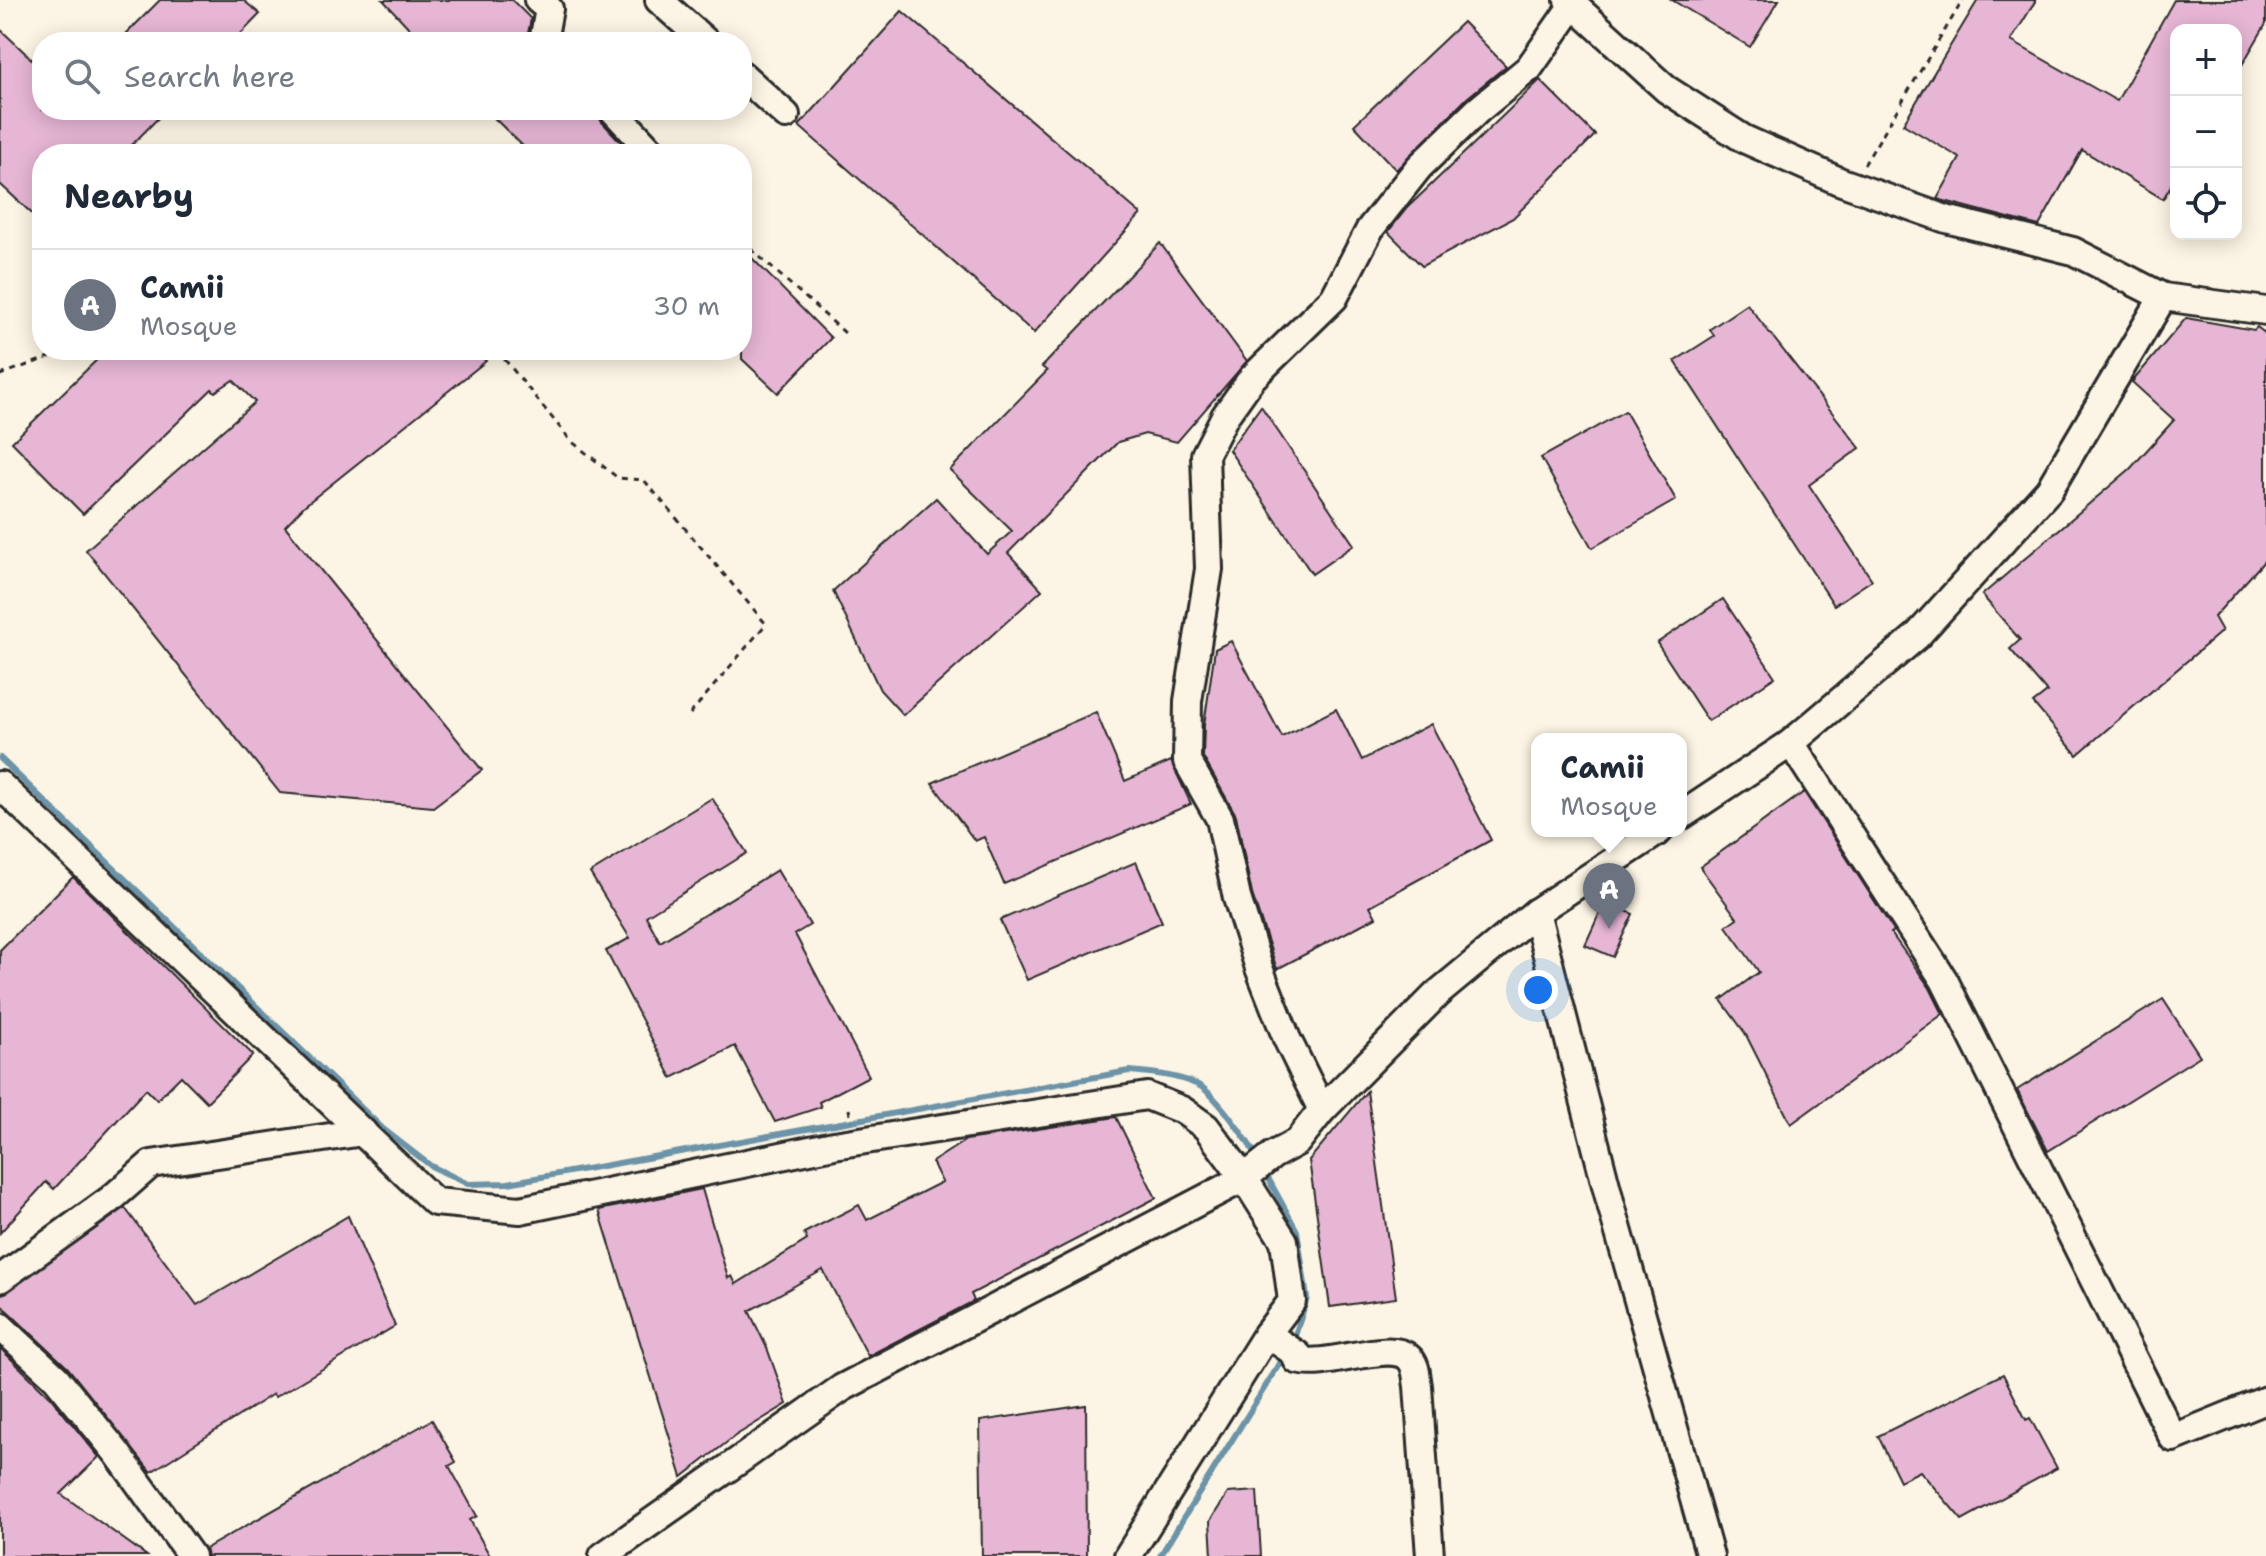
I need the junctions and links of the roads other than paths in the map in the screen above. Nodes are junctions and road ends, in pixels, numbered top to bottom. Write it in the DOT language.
graph roads {
  1 [pos="538,0"];
  2 [pos="659,0"];
  3 [pos="1571,2"];
  4 [pos="545,32"];
  5 [pos="695,32"];
  6 [pos="752,84"];
  7 [pos="786,115"];
  8 [pos="622,120"];
  9 [pos="645,144"];
  10 [pos="2163,297"];
  11 [pos="2266,311"];
  12 [pos="1791,743"];
  13 [pos="0,785"];
  14 [pos="1687,812"];
  15 [pos="1650,837"];
  16 [pos="1536,912"];
  17 [pos="1322,1110"];
  18 [pos="363,1132"];
  19 [pos="1247,1174"];
  20 [pos="0,1279"];
  21 [pos="0,1326"];
  22 [pos="1281,1344"];
  23 [pos="2266,1400"];
  24 [pos="191,1556"];
  25 [pos="603,1556"];
  26 [pos="1128,1556"];
  27 [pos="1430,1556"];
  28 [pos="1710,1556"];
  1 -- 4 [label="street"];
  2 -- 5 [label="street"];
  3 -- 10 [label="street"];
  3 -- 17 [label="street"];
  6 -- 7 [label="street"];
  8 -- 9 [label="street"];
  10 -- 11 [label="street"];
  10 -- 12 [label="street"];
  12 -- 14 [label="street"];
  12 -- 23 [label="street"];
  13 -- 18 [label="street"];
  15 -- 16 [label="street"];
  16 -- 17 [label="street"];
  16 -- 28 [label="street"];
  17 -- 19 [label="street"];
  18 -- 19 [label="street"];
  18 -- 20 [label="street"];
  19 -- 22 [label="street"];
  19 -- 25 [label="street"];
  21 -- 24 [label="street"];
  22 -- 26 [label="street"];
  22 -- 27 [label="street"];
}
